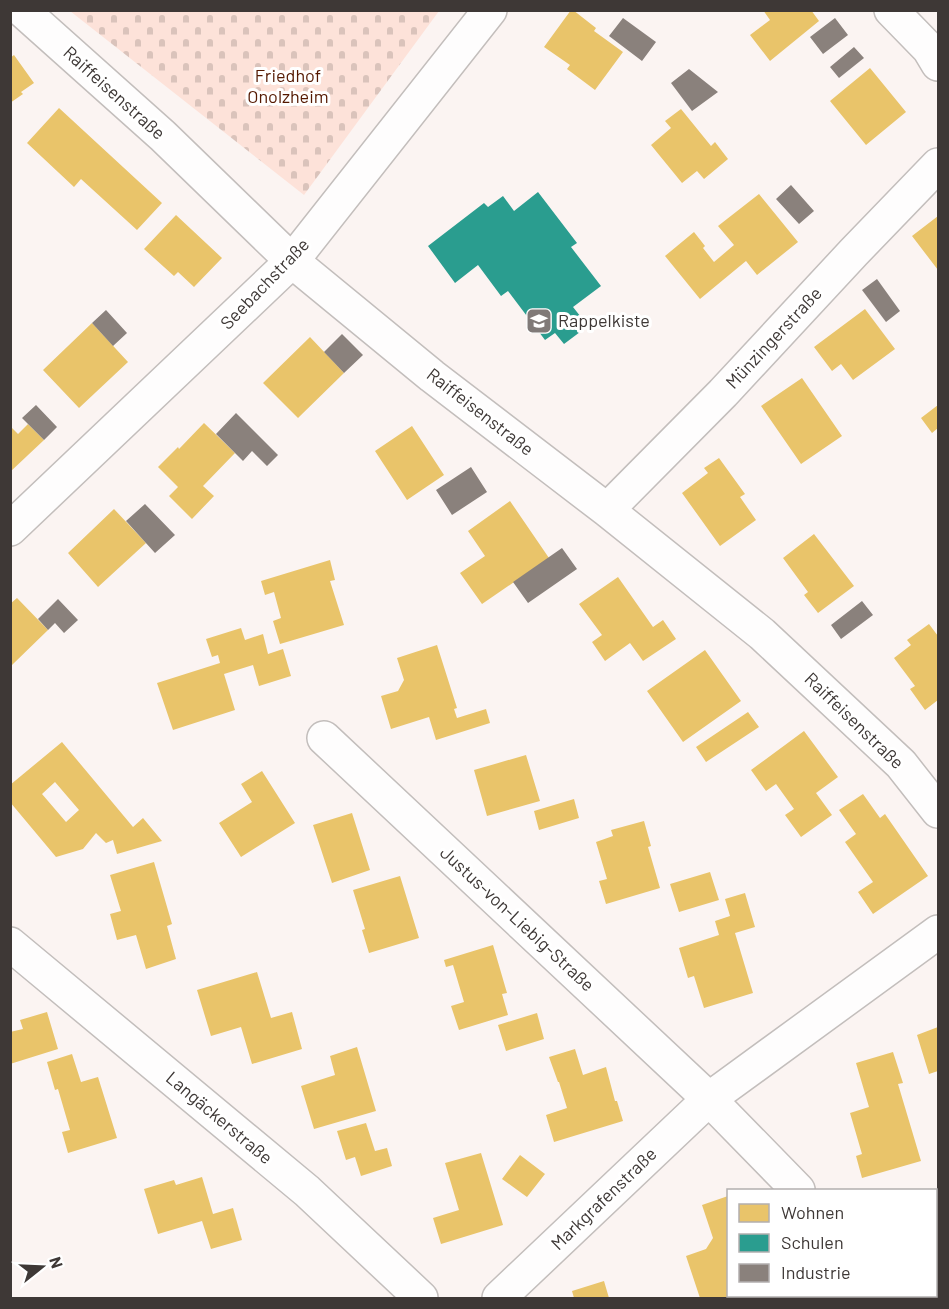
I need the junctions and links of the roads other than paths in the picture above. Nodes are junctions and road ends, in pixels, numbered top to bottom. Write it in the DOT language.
graph roads {
  1 [pos="22,10"];
  2 [pos="490,10"];
  3 [pos="891,10"];
  4 [pos="939,64"];
  5 [pos="939,165"];
  6 [pos="292,261"];
  7 [pos="607,510"];
  8 [pos="10,529"];
  9 [pos="324,738"];
  10 [pos="939,811"];
  11 [pos="939,932"];
  12 [pos="10,944"];
  13 [pos="709,1099"];
  14 [pos="796,1189"];
  15 [pos="421,1299"];
  16 [pos="499,1299"];
  1 -- 6 [label="street, Raiffeisenstraße"];
  2 -- 6 [label="street, Seebachstraße"];
  3 -- 4 [label="street"];
  5 -- 7 [label="street, Münzingerstraße"];
  6 -- 7 [label="street, Raiffeisenstraße"];
  6 -- 8 [label="street, Seebachstraße"];
  7 -- 10 [label="street, Raiffeisenstraße"];
  9 -- 13 [label="street, Justus-von-Liebig-Straße"];
  11 -- 13 [label="street, Markgrafenstraße"];
  12 -- 15 [label="street, Langäckerstraße"];
  13 -- 14 [label="street"];
  13 -- 16 [label="street, Markgrafenstraße"];
}
